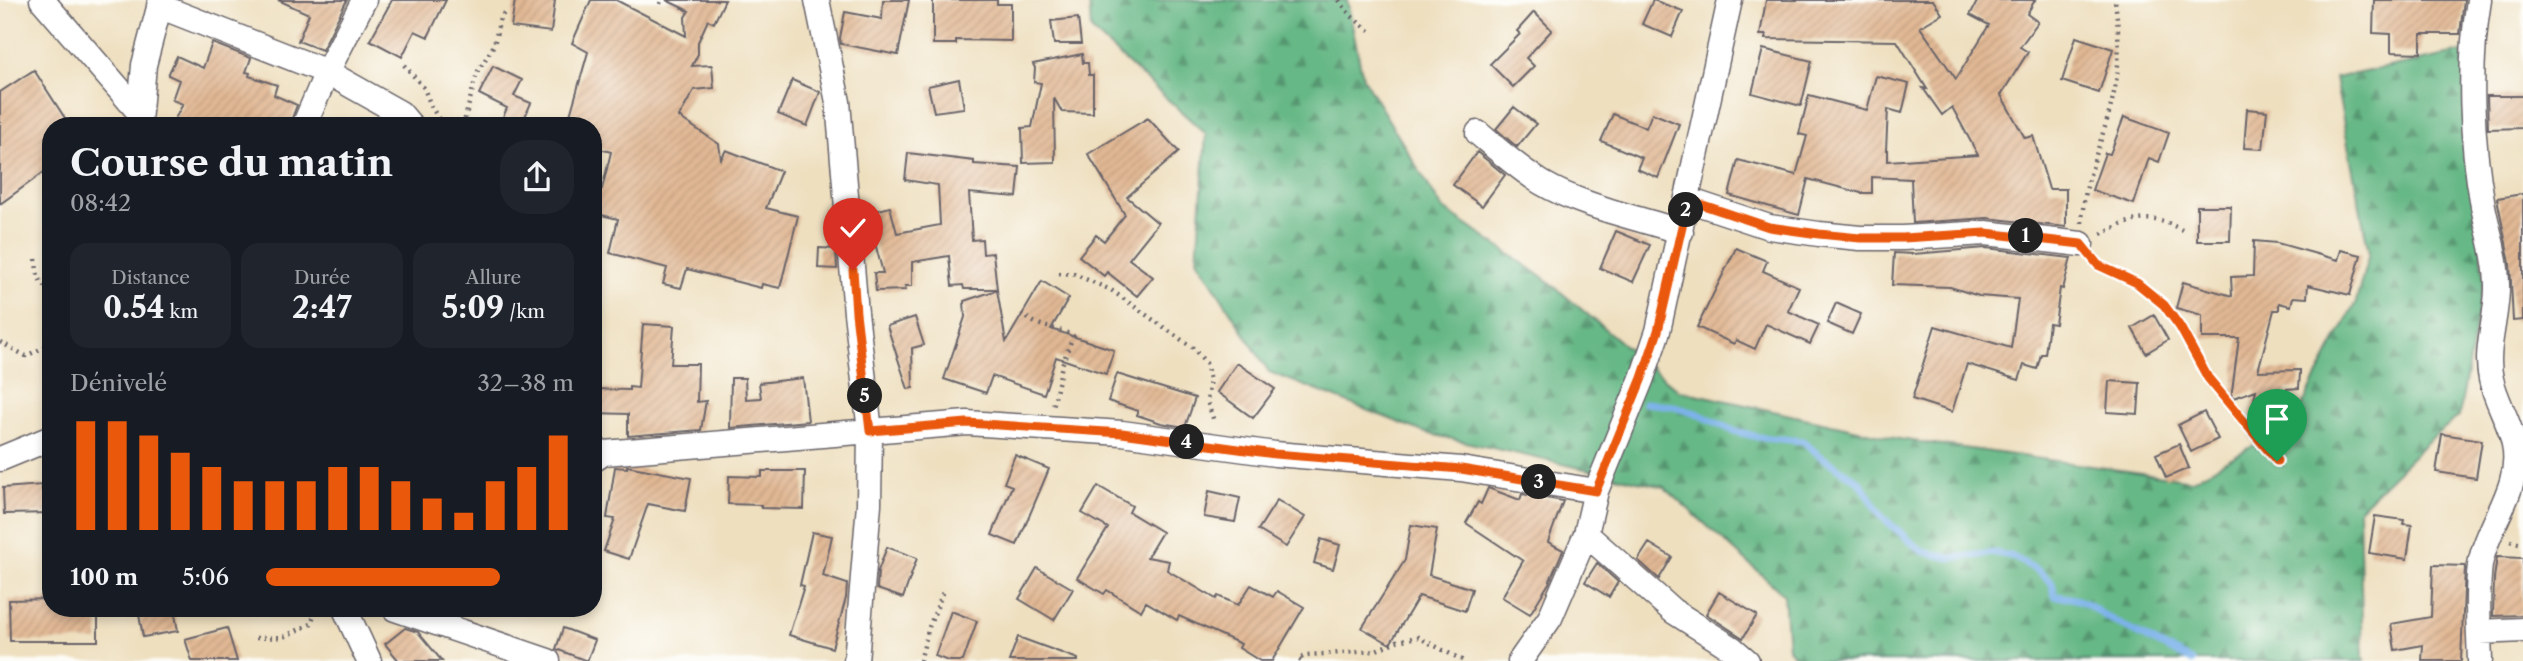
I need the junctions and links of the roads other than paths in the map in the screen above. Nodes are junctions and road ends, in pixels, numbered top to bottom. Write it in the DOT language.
graph roads {
  1 [pos="42,0"];
  2 [pos="364,0"];
  3 [pos="817,0"];
  4 [pos="1730,0"];
  5 [pos="2479,0"];
  6 [pos="160,3"];
  7 [pos="327,72"];
  8 [pos="137,117"];
  9 [pos="139,117"];
  10 [pos="308,117"];
  11 [pos="403,117"];
  12 [pos="1478,133"];
  13 [pos="1688,200"];
  14 [pos="1681,232"];
  15 [pos="2081,244"];
  16 [pos="870,431"];
  17 [pos="42,442"];
  18 [pos="602,454"];
  19 [pos="0,459"];
  20 [pos="1596,491"];
  21 [pos="1586,534"];
  22 [pos="349,617"];
  23 [pos="419,617"];
  24 [pos="2523,630"];
  25 [pos="2479,632"];
  26 [pos="369,661"];
  27 [pos="548,661"];
  28 [pos="856,661"];
  29 [pos="1520,661"];
  30 [pos="1747,661"];
  31 [pos="2480,661"];
  1 -- 8 [label="street"];
  2 -- 7 [label="street"];
  3 -- 16 [label="street"];
  4 -- 13 [label="street"];
  5 -- 25 [label="street"];
  6 -- 7 [label="street"];
  6 -- 9 [label="street"];
  7 -- 10 [label="street"];
  7 -- 11 [label="street"];
  12 -- 14 [label="street"];
  13 -- 14 [label="street"];
  13 -- 15 [label="street"];
  14 -- 20 [label="street"];
  16 -- 18 [label="street"];
  16 -- 20 [label="street"];
  16 -- 28 [label="street"];
  17 -- 19 [label="street"];
  20 -- 21 [label="street"];
  21 -- 29 [label="street"];
  21 -- 30 [label="street"];
  22 -- 26 [label="street"];
  23 -- 27 [label="street"];
  24 -- 25 [label="street"];
  25 -- 31 [label="street"];
}
